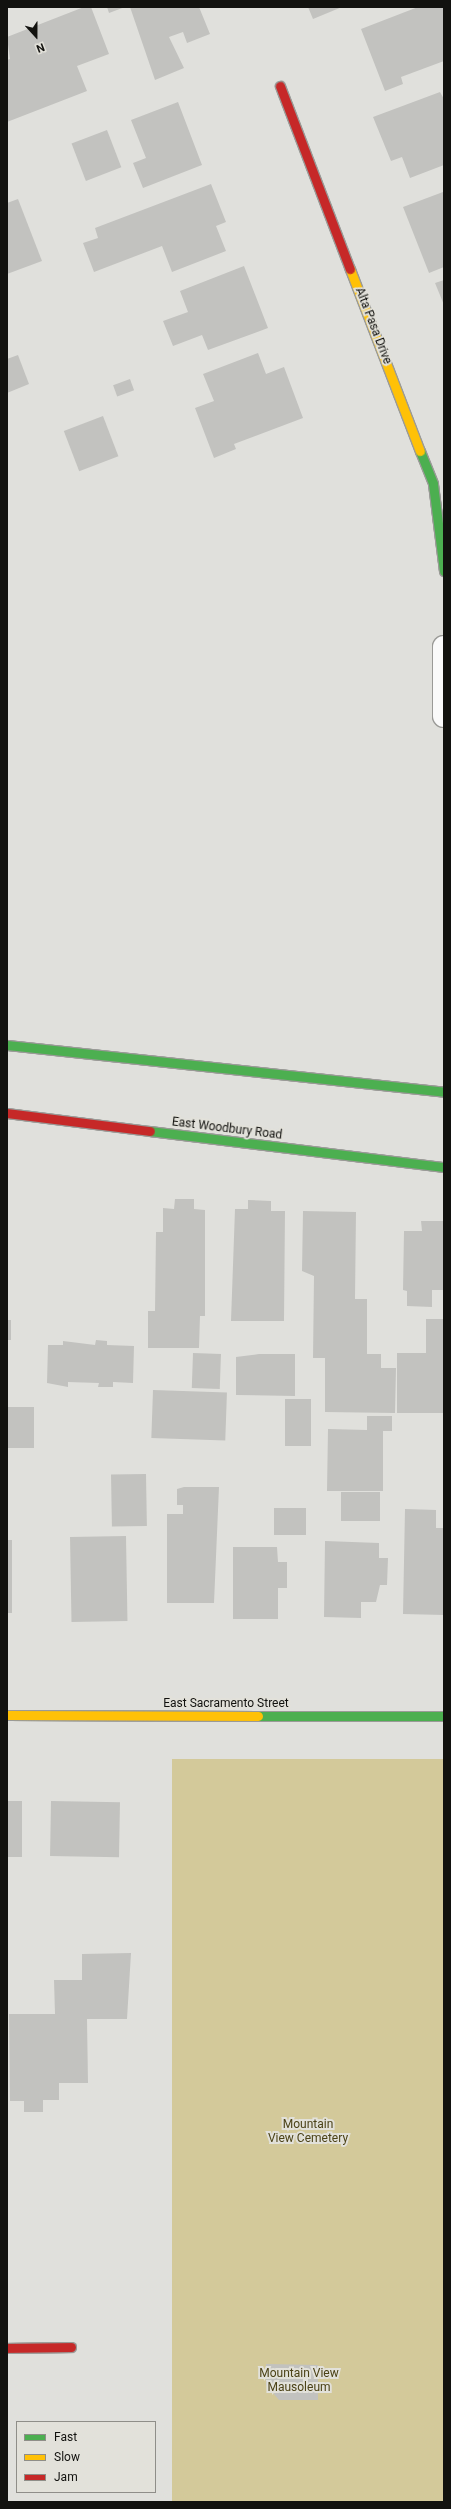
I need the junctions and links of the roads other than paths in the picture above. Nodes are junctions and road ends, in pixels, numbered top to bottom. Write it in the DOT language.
graph roads {
  1 [pos="280,86"];
  2 [pos="444,571"];
  3 [pos="444,647"];
  4 [pos="444,716"];
  5 [pos="7,1045"];
  6 [pos="444,1092"];
  7 [pos="7,1113"];
  8 [pos="444,1167"];
  9 [pos="7,1715"];
  10 [pos="444,1716"];
  11 [pos="7,2348"];
  12 [pos="71,2348"];
  1 -- 2 [label="street, Alta Pasa Drive"];
  3 -- 4 [label="street"];
  5 -- 6 [label="street"];
  7 -- 8 [label="street, East Woodbury Road"];
  9 -- 10 [label="street, East Sacramento Street"];
  11 -- 12 [label="street"];
}
